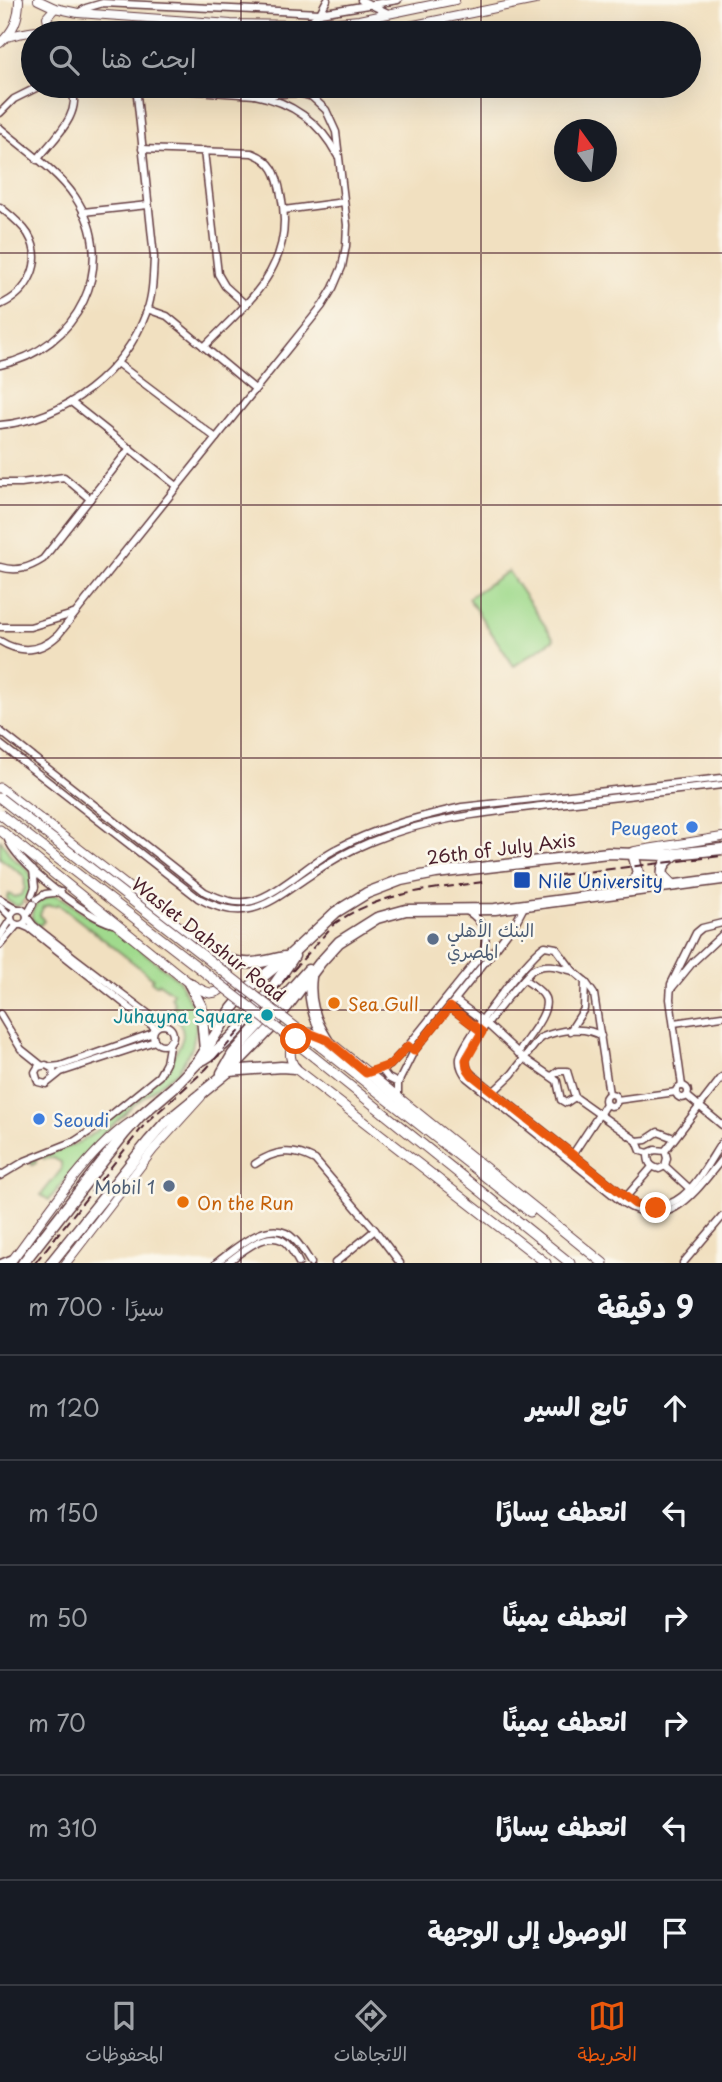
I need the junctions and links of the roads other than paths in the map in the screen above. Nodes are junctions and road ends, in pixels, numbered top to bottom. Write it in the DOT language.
graph roads {
  1 [pos="19,0"];
  2 [pos="38,0"];
  3 [pos="186,0"];
  4 [pos="195,0"];
  5 [pos="327,0"];
  6 [pos="361,0"];
  7 [pos="398,0"];
  8 [pos="455,0"];
  9 [pos="535,0"];
  10 [pos="372,6"];
  11 [pos="55,8"];
  12 [pos="183,8"];
  13 [pos="198,9"];
  14 [pos="78,13"];
  15 [pos="320,13"];
  16 [pos="388,13"];
  17 [pos="48,21"];
  18 [pos="190,21"];
  19 [pos="311,21"];
  20 [pos="348,21"];
  21 [pos="433,21"];
  22 [pos="21,33"];
  23 [pos="3,40"];
  24 [pos="21,96"];
  25 [pos="75,98"];
  26 [pos="137,98"];
  27 [pos="267,98"];
  28 [pos="312,98"];
  29 [pos="0,113"];
  30 [pos="0,128"];
  31 [pos="142,149"];
  32 [pos="204,151"];
  33 [pos="339,159"];
  34 [pos="37,160"];
  35 [pos="344,202"];
  36 [pos="148,205"];
  37 [pos="0,207"];
  38 [pos="284,209"];
  39 [pos="83,212"];
  40 [pos="0,305"];
  41 [pos="246,305"];
  42 [pos="147,309"];
  43 [pos="204,347"];
  44 [pos="117,363"];
  45 [pos="0,365"];
  46 [pos="256,389"];
  47 [pos="71,402"];
  48 [pos="0,425"];
  49 [pos="216,438"];
  50 [pos="130,449"];
  51 [pos="0,483"];
  52 [pos="177,486"];
  53 [pos="90,499"];
  54 [pos="0,567"];
  55 [pos="75,614"];
  56 [pos="0,627"];
  57 [pos="0,640"];
  58 [pos="0,731"];
  59 [pos="0,744"];
  60 [pos="722,778"];
  61 [pos="722,785"];
  62 [pos="0,788"];
  63 [pos="0,798"];
  64 [pos="550,802"];
  65 [pos="541,803"];
  66 [pos="0,814"];
  67 [pos="3,833"];
  68 [pos="722,837"];
  69 [pos="722,849"];
  70 [pos="629,853"];
  71 [pos="676,854"];
  72 [pos="33,870"];
  73 [pos="722,879"];
  74 [pos="672,885"];
  75 [pos="630,891"];
  76 [pos="61,892"];
  77 [pos="0,899"];
  78 [pos="32,899"];
  79 [pos="524,905"];
  80 [pos="0,906"];
  81 [pos="18,909"];
  82 [pos="466,911"];
  83 [pos="27,916"];
  84 [pos="11,918"];
  85 [pos="722,923"];
  86 [pos="19,925"];
  87 [pos="118,925"];
  88 [pos="710,926"];
  89 [pos="0,936"];
  90 [pos="720,937"];
  91 [pos="303,942"];
  92 [pos="0,945"];
  93 [pos="485,946"];
  94 [pos="691,946"];
  95 [pos="540,949"];
  96 [pos="560,951"];
  97 [pos="493,952"];
  98 [pos="216,955"];
  99 [pos="290,955"];
  100 [pos="702,955"];
  101 [pos="320,963"];
  102 [pos="549,965"];
  103 [pos="573,971"];
  104 [pos="311,976"];
  105 [pos="524,979"];
  106 [pos="585,981"];
  107 [pos="189,983"];
  108 [pos="671,989"];
  109 [pos="455,1000"];
  110 [pos="450,1007"];
  111 [pos="0,1014"];
  112 [pos="722,1016"];
  113 [pos="0,1020"];
  114 [pos="485,1023"];
  115 [pos="674,1023"];
  116 [pos="163,1025"];
  117 [pos="480,1030"];
  118 [pos="569,1031"];
  119 [pos="601,1036"];
  120 [pos="156,1037"];
  121 [pos="327,1040"];
  122 [pos="170,1041"];
  123 [pos="411,1049"];
  124 [pos="205,1050"];
  125 [pos="521,1056"];
  126 [pos="198,1062"];
  127 [pos="38,1067"];
  128 [pos="51,1067"];
  129 [pos="295,1068"];
  130 [pos="382,1070"];
  131 [pos="229,1071"];
  132 [pos="366,1073"];
  133 [pos="549,1075"];
  134 [pos="54,1077"];
  135 [pos="722,1077"];
  136 [pos="220,1079"];
  137 [pos="398,1083"];
  138 [pos="682,1086"];
  139 [pos="206,1088"];
  140 [pos="676,1092"];
  141 [pos="492,1093"];
  142 [pos="609,1094"];
  143 [pos="687,1096"];
  144 [pos="575,1097"];
  145 [pos="398,1098"];
  146 [pos="617,1100"];
  147 [pos="606,1104"];
  148 [pos="699,1106"];
  149 [pos="599,1116"];
  150 [pos="722,1125"];
  151 [pos="674,1138"];
  152 [pos="637,1141"];
  153 [pos="722,1143"];
  154 [pos="665,1150"];
  155 [pos="567,1153"];
  156 [pos="648,1153"];
  157 [pos="722,1158"];
  158 [pos="255,1164"];
  159 [pos="581,1165"];
  160 [pos="665,1166"];
  161 [pos="652,1167"];
  162 [pos="0,1174"];
  163 [pos="690,1189"];
  164 [pos="626,1196"];
  165 [pos="634,1207"];
  166 [pos="722,1217"];
  167 [pos="375,1230"];
  168 [pos="15,1261"];
  169 [pos="1,1263"];
  170 [pos="51,1263"];
  171 [pos="66,1263"];
  172 [pos="216,1263"];
  173 [pos="227,1263"];
  174 [pos="299,1263"];
  175 [pos="311,1263"];
  176 [pos="335,1263"];
  177 [pos="400,1263"];
  178 [pos="546,1263"];
  179 [pos="569,1263"];
  180 [pos="594,1263"];
  181 [pos="603,1263"];
  182 [pos="683,1263"];
  1 -- 23 [label="street"];
  2 -- 11 [label="street"];
  3 -- 12 [label="street"];
  4 -- 13 [label="street"];
  5 -- 15 [label="street"];
  6 -- 10 [label="street"];
  7 -- 10 [label="street"];
  8 -- 16 [label="street"];
  9 -- 21 [label="street"];
  10 -- 15 [label="street"];
  10 -- 16 [label="street"];
  11 -- 14 [label="street"];
  11 -- 17 [label="street"];
  12 -- 13 [label="street"];
  12 -- 14 [label="street"];
  13 -- 15 [label="street"];
  14 -- 18 [label="street"];
  15 -- 19 [label="street"];
  16 -- 20 [label="street"];
  22 -- 23 [label="street"];
  24 -- 29 [label="street"];
  25 -- 34 [label="street"];
  26 -- 31 [label="street"];
  27 -- 33 [label="street"];
  28 -- 33 [label="street"];
  30 -- 34 [label="street"];
  31 -- 32 [label="street"];
  31 -- 36 [label="street"];
  32 -- 38 [label="street"];
  32 -- 41 [label="street"];
  33 -- 35 [label="street"];
  34 -- 39 [label="street"];
  35 -- 38 [label="street"];
  35 -- 46 [label="street"];
  36 -- 39 [label="street"];
  36 -- 42 [label="street"];
  37 -- 40 [label="street"];
  38 -- 41 [label="street"];
  39 -- 45 [label="street"];
  41 -- 43 [label="street"];
  42 -- 43 [label="street"];
  42 -- 44 [label="street"];
  43 -- 46 [label="street"];
  44 -- 47 [label="street"];
  44 -- 49 [label="street"];
  46 -- 49 [label="street"];
  47 -- 48 [label="street"];
  47 -- 50 [label="street"];
  49 -- 52 [label="street"];
  50 -- 52 [label="street"];
  50 -- 53 [label="street"];
  51 -- 53 [label="street"];
  52 -- 55 [label="street"];
  53 -- 54 [label="street"];
  55 -- 56 [label="street"];
  55 -- 57 [label="street"];
  58 -- 65 [label="street"];
  59 -- 65 [label="street"];
  60 -- 64 [label="street"];
  61 -- 64 [label="street"];
  62 -- 98 [label="main road"];
  63 -- 180 [label="main road, Waslet Dahshur Road, bridge"];
  64 -- 65 [label="street"];
  66 -- 179 [label="main road, Waslet Dahshur Road, bridge"];
  67 -- 72 [label="street"];
  67 -- 87 [label="main road"];
  68 -- 70 [label="street"];
  69 -- 71 [label="highway, 26th of July Axis"];
  70 -- 71 [label="highway, 26th of July Axis"];
  70 -- 75 [label="highway"];
  70 -- 91 [label="highway, 26th of July Axis"];
  71 -- 74 [label="highway"];
  72 -- 76 [label="street"];
  72 -- 78 [label="street"];
  73 -- 74 [label="highway"];
  74 -- 75 [label="highway"];
  75 -- 79 [label="highway"];
  76 -- 78 [label="street"];
  76 -- 87 [label="street"];
  77 -- 81 [label="street"];
  78 -- 81 [label="street"];
  78 -- 83 [label="street"];
  79 -- 82 [label="highway"];
  79 -- 97 [label="street"];
  80 -- 84 [label="street"];
  81 -- 83 [label="street"];
  81 -- 84 [label="street"];
  82 -- 93 [label="street"];
  82 -- 101 [label="highway"];
  83 -- 86 [label="street"];
  83 -- 116 [label="street"];
  84 -- 86 [label="street"];
  84 -- 89 [label="street"];
  85 -- 88 [label="street"];
  86 -- 92 [label="street"];
  86 -- 120 [label="street"];
  87 -- 107 [label="main road"];
  88 -- 90 [label="street"];
  88 -- 94 [label="street"];
  90 -- 100 [label="street"];
  91 -- 99 [label="highway, 26th of July Axis"];
  91 -- 126 [label="highway, 26th of July Axis"];
  93 -- 97 [label="street"];
  93 -- 123 [label="street"];
  94 -- 100 [label="street"];
  94 -- 108 [label="street"];
  95 -- 96 [label="street"];
  95 -- 102 [label="street"];
  95 -- 114 [label="street"];
  96 -- 102 [label="street"];
  96 -- 103 [label="street"];
  97 -- 109 [label="street"];
  98 -- 99 [label="highway"];
  98 -- 107 [label="main road"];
  99 -- 124 [label="highway, 26th of July Axis"];
  100 -- 108 [label="street"];
  101 -- 104 [label="highway"];
  101 -- 136 [label="highway"];
  102 -- 103 [label="street"];
  102 -- 105 [label="street"];
  103 -- 106 [label="street"];
  104 -- 121 [label="highway"];
  104 -- 131 [label="highway"];
  105 -- 114 [label="street"];
  105 -- 125 [label="street"];
  106 -- 118 [label="street"];
  106 -- 119 [label="street"];
  107 -- 124 [label="highway"];
  108 -- 115 [label="street"];
  109 -- 110 [label="street"];
  109 -- 114 [label="street"];
  110 -- 117 [label="street"];
  110 -- 123 [label="street"];
  111 -- 127 [label="street"];
  112 -- 115 [label="street"];
  113 -- 127 [label="street"];
  114 -- 117 [label="street"];
  114 -- 125 [label="street"];
  115 -- 138 [label="street"];
  116 -- 120 [label="street"];
  116 -- 122 [label="street"];
  117 -- 141 [label="street"];
  118 -- 119 [label="street"];
  118 -- 125 [label="street"];
  119 -- 142 [label="street"];
  120 -- 122 [label="street"];
  120 -- 128 [label="street"];
  120 -- 134 [label="street"];
  120 -- 162 [label="street"];
  121 -- 129 [label="main road"];
  121 -- 132 [label="main road"];
  122 -- 162 [label="street"];
  123 -- 130 [label="street"];
  123 -- 137 [label="street"];
  124 -- 126 [label="highway, 26th of July Axis"];
  125 -- 133 [label="street"];
  125 -- 141 [label="street"];
  126 -- 168 [label="highway, 26th of July Axis"];
  127 -- 128 [label="street"];
  127 -- 134 [label="street"];
  128 -- 134 [label="street"];
  129 -- 131 [label="highway"];
  129 -- 178 [label="main road"];
  130 -- 132 [label="street"];
  130 -- 137 [label="street"];
  131 -- 136 [label="highway"];
  132 -- 145 [label="main road"];
  133 -- 144 [label="street"];
  133 -- 144 [label="street"];
  135 -- 148 [label="street"];
  136 -- 139 [label="highway"];
  137 -- 145 [label="street"];
  138 -- 140 [label="street"];
  138 -- 143 [label="street"];
  139 -- 170 [label="highway"];
  139 -- 171 [label="street"];
  140 -- 143 [label="street"];
  140 -- 146 [label="street"];
  141 -- 155 [label="street"];
  142 -- 146 [label="street"];
  142 -- 147 [label="street"];
  143 -- 148 [label="street"];
  144 -- 149 [label="street"];
  145 -- 181 [label="main road"];
  146 -- 147 [label="street"];
  147 -- 149 [label="street"];
  148 -- 150 [label="street"];
  148 -- 151 [label="street"];
  149 -- 152 [label="street"];
  149 -- 155 [label="street"];
  151 -- 152 [label="street"];
  151 -- 154 [label="street"];
  152 -- 156 [label="street"];
  153 -- 163 [label="street"];
  154 -- 156 [label="street"];
  154 -- 160 [label="street"];
  155 -- 159 [label="street"];
  156 -- 161 [label="street"];
  157 -- 165 [label="street"];
  158 -- 167 [label="street"];
  159 -- 164 [label="street"];
  159 -- 165 [label="street"];
  160 -- 161 [label="street"];
  160 -- 163 [label="street"];
  161 -- 164 [label="street"];
  163 -- 165 [label="street"];
  164 -- 165 [label="street"];
  166 -- 182 [label="street"];
  167 -- 176 [label="street"];
  167 -- 177 [label="street"];
  168 -- 169 [label="street"];
  172 -- 175 [label="street"];
  173 -- 174 [label="street"];
}
